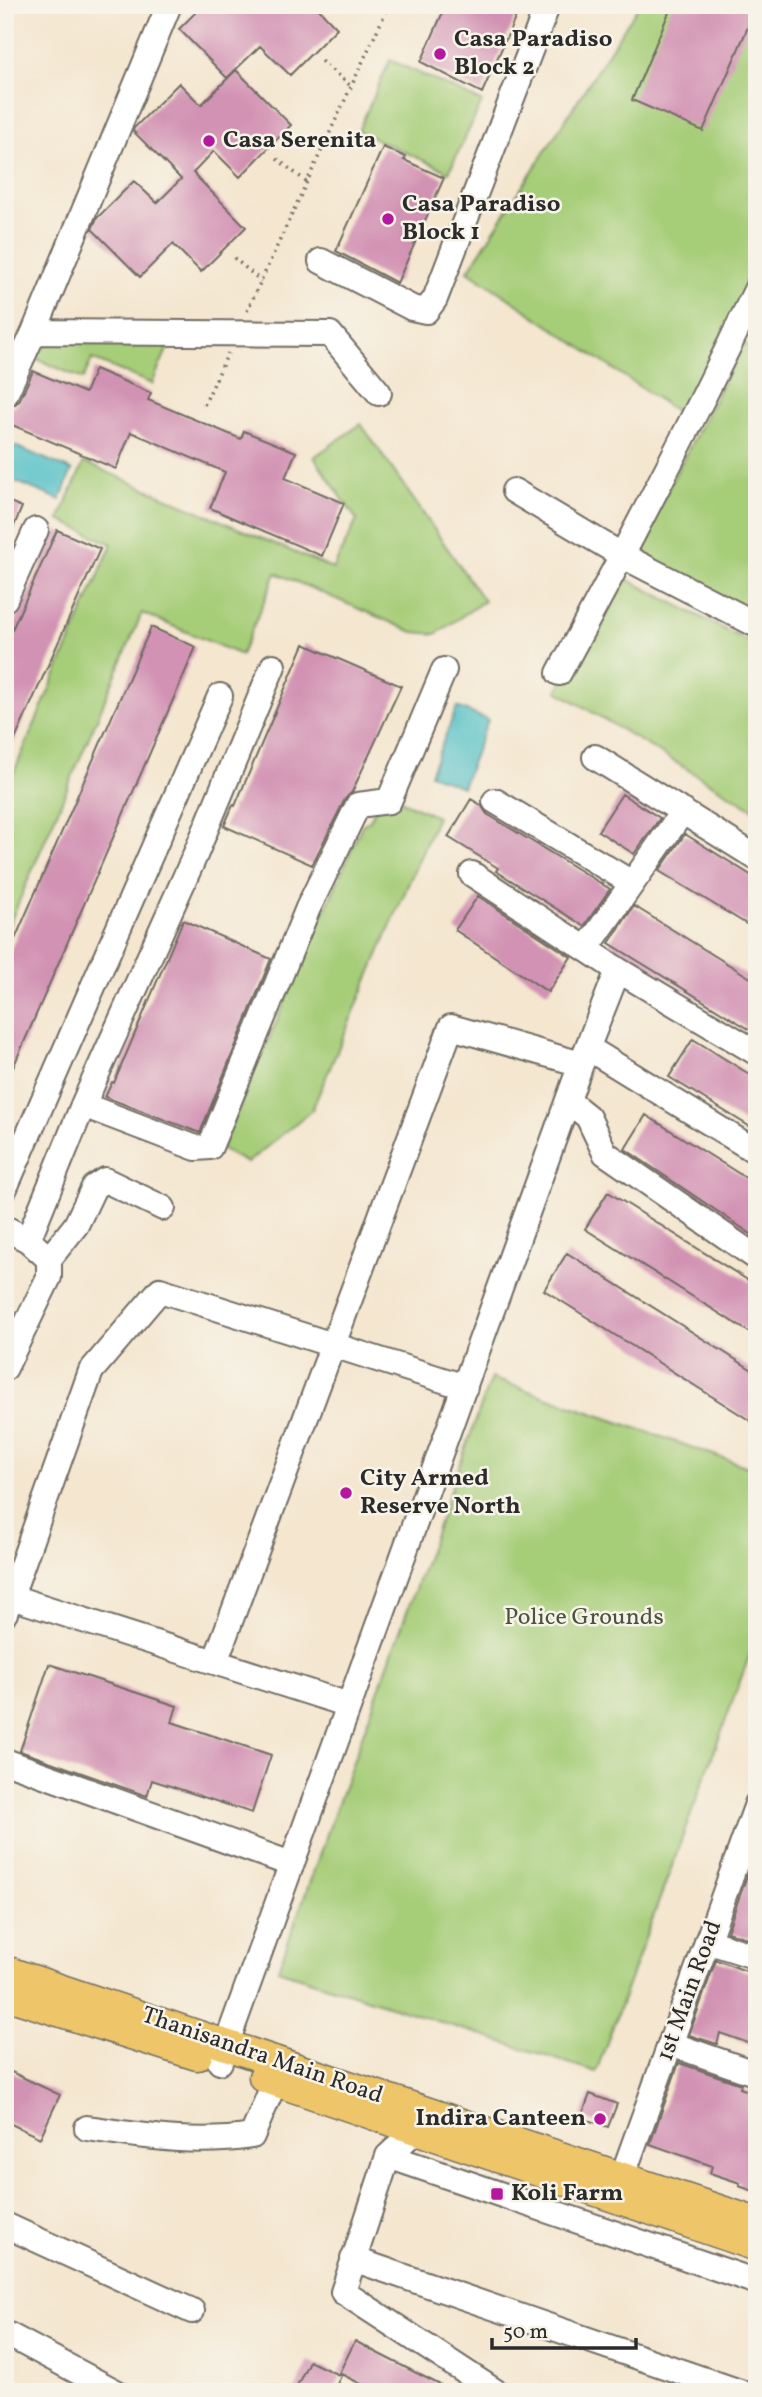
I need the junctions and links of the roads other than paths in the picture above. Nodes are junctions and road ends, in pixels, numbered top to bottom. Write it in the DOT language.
graph roads {
  1 [pos="169,5"];
  2 [pos="544,5"];
  3 [pos="321,261"];
  4 [pos="757,288"];
  5 [pos="34,332"];
  6 [pos="379,393"];
  7 [pos="5,395"];
  8 [pos="514,491"];
  9 [pos="36,530"];
  10 [pos="623,556"];
  11 [pos="5,599"];
  12 [pos="757,625"];
  13 [pos="273,666"];
  14 [pos="444,670"];
  15 [pos="559,673"];
  16 [pos="220,696"];
  17 [pos="595,757"];
  18 [pos="495,801"];
  19 [pos="683,811"];
  20 [pos="757,858"];
  21 [pos="472,874"];
  22 [pos="632,883"];
  23 [pos="586,949"];
  24 [pos="618,970"];
  25 [pos="757,1053"];
  26 [pos="584,1056"];
  27 [pos="568,1101"];
  28 [pos="83,1105"];
  29 [pos="757,1152"];
  30 [pos="5,1188"];
  31 [pos="163,1208"];
  32 [pos="5,1228"];
  33 [pos="28,1240"];
  34 [pos="757,1258"];
  35 [pos="49,1259"];
  36 [pos="333,1345"];
  37 [pos="5,1368"];
  38 [pos="465,1387"];
  39 [pos="7,1601"];
  40 [pos="215,1662"];
  41 [pos="349,1705"];
  42 [pos="5,1761"];
  43 [pos="757,1804"];
  44 [pos="752,1830"];
  45 [pos="291,1864"];
  46 [pos="707,1941"];
  47 [pos="757,1957"];
  48 [pos="5,1970"];
  49 [pos="5,1994"];
  50 [pos="671,2045"];
  51 [pos="223,2053"];
  52 [pos="757,2074"];
  53 [pos="275,2081"];
  54 [pos="87,2128"];
  55 [pos="415,2130"];
  56 [pos="388,2156"];
  57 [pos="618,2188"];
  58 [pos="757,2223"];
  59 [pos="5,2225"];
  60 [pos="757,2246"];
  61 [pos="353,2259"];
  62 [pos="757,2282"];
  63 [pos="192,2311"];
  64 [pos="5,2333"];
  65 [pos="117,2392"];
  66 [pos="496,2392"];
  67 [pos="740,2392"];
  1 -- 5 [label="street"];
  2 -- 3 [label="street"];
  4 -- 10 [label="street"];
  5 -- 6 [label="street"];
  5 -- 7 [label="street"];
  8 -- 10 [label="street"];
  9 -- 11 [label="street"];
  10 -- 12 [label="street"];
  10 -- 15 [label="street"];
  13 -- 28 [label="street"];
  14 -- 28 [label="street"];
  16 -- 30 [label="street"];
  17 -- 19 [label="street"];
  18 -- 22 [label="street"];
  19 -- 20 [label="street"];
  19 -- 22 [label="street"];
  21 -- 23 [label="street"];
  22 -- 23 [label="street"];
  23 -- 24 [label="street"];
  24 -- 25 [label="street"];
  24 -- 26 [label="street"];
  26 -- 27 [label="street"];
  26 -- 29 [label="street"];
  26 -- 36 [label="street"];
  27 -- 34 [label="street"];
  27 -- 38 [label="street"];
  28 -- 33 [label="street"];
  31 -- 35 [label="street"];
  32 -- 33 [label="street"];
  33 -- 35 [label="street"];
  35 -- 37 [label="street"];
  36 -- 38 [label="street"];
  36 -- 39 [label="street"];
  36 -- 40 [label="street"];
  38 -- 41 [label="street"];
  39 -- 40 [label="street"];
  40 -- 41 [label="street"];
  41 -- 45 [label="street"];
  42 -- 45 [label="street"];
  43 -- 44 [label="street, 1st Main Road"];
  44 -- 46 [label="street, 1st Main Road"];
  45 -- 51 [label="street"];
  46 -- 47 [label="street"];
  46 -- 50 [label="street, 1st Main Road"];
  48 -- 51 [label="main road, Thanisandra Main Road"];
  49 -- 51 [label="main road, Thanisandra Main Road"];
  50 -- 52 [label="street"];
  50 -- 57 [label="street, 1st Main Road"];
  51 -- 53 [label="main road, Thanisandra Main Road"];
  51 -- 57 [label="main road, Thanisandra Main Road"];
  53 -- 54 [label="street"];
  53 -- 55 [label="main road, Thanisandra Main Road"];
  55 -- 56 [label="street"];
  55 -- 57 [label="main road, Thanisandra Main Road"];
  56 -- 61 [label="street"];
  56 -- 62 [label="street"];
  57 -- 58 [label="main road, Thanisandra Main Road"];
  57 -- 60 [label="main road, Thanisandra Main Road"];
  59 -- 63 [label="street"];
  61 -- 66 [label="street"];
  61 -- 67 [label="street"];
  64 -- 65 [label="street"];
}
